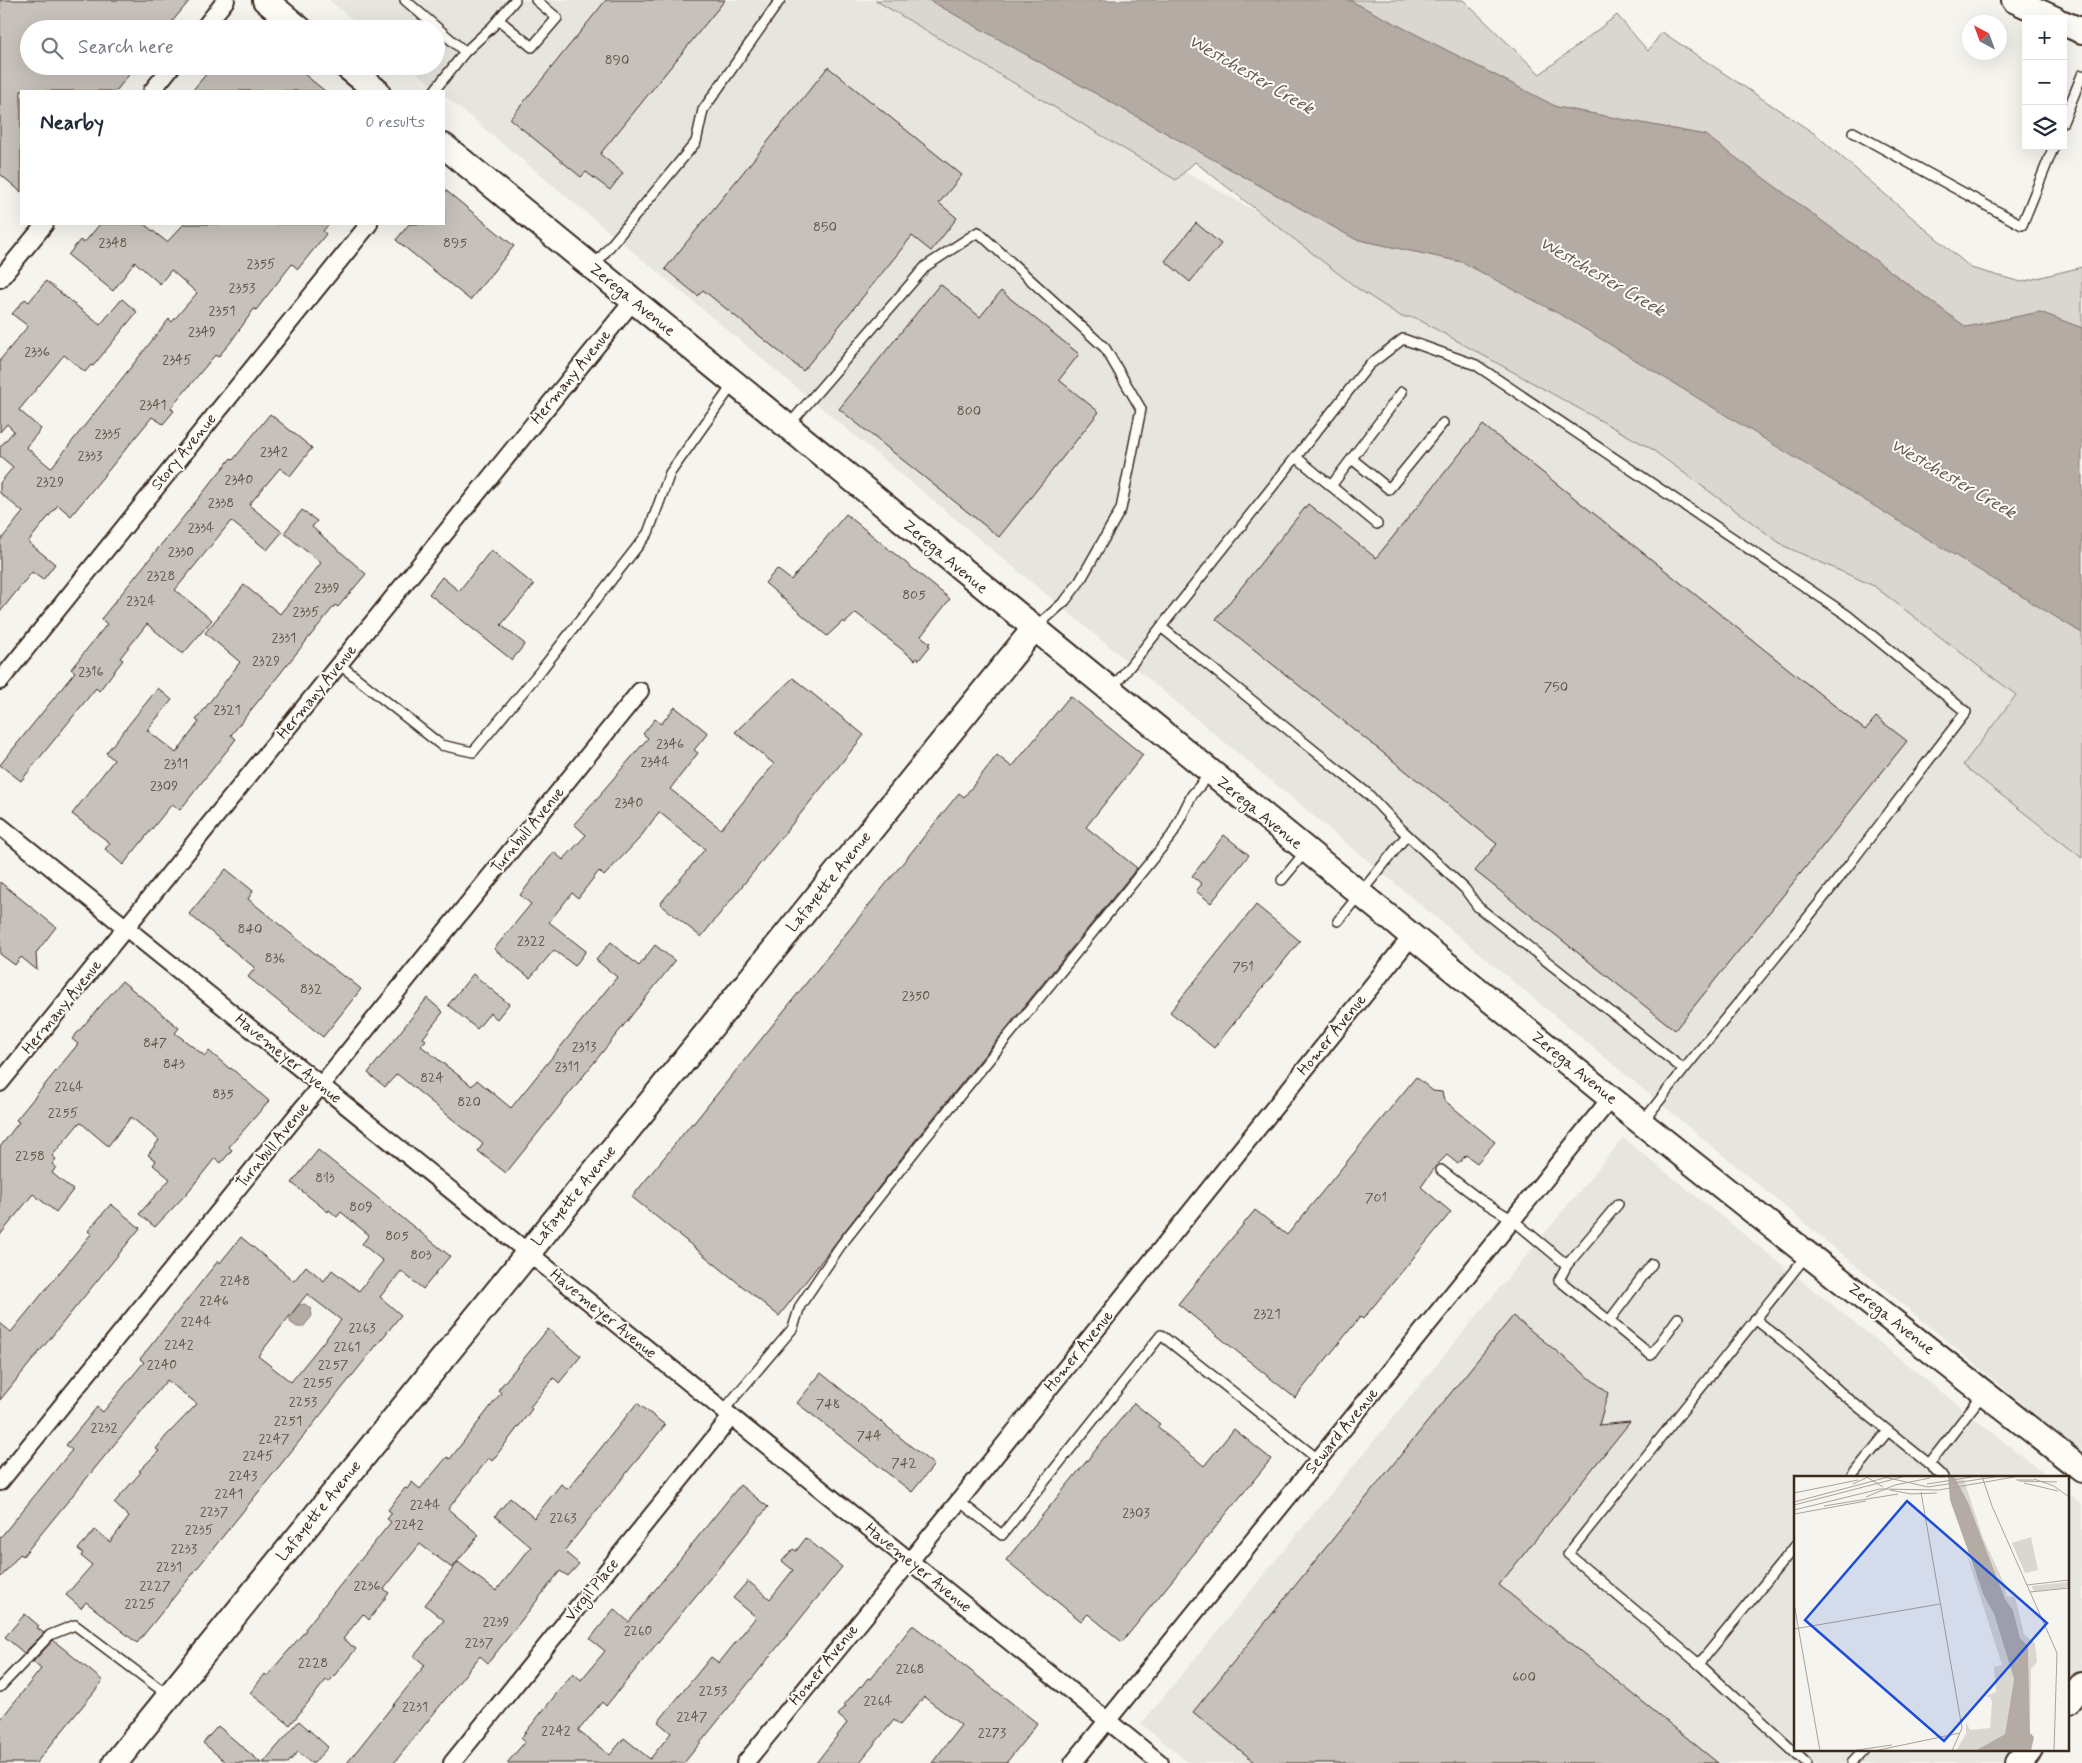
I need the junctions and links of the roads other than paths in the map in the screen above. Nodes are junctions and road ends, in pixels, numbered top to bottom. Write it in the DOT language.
graph roads {
  1 [pos="226,0"];
  2 [pos="265,0"];
  3 [pos="405,0"];
  4 [pos="515,0"];
  5 [pos="536,0"];
  6 [pos="780,0"];
  7 [pos="2014,0"];
  8 [pos="2046,15"];
  9 [pos="210,20"];
  10 [pos="289,20"];
  11 [pos="428,20"];
  12 [pos="499,20"];
  13 [pos="2067,25"];
  14 [pos="2082,32"];
  15 [pos="445,35"];
  16 [pos="465,52"];
  17 [pos="2082,74"];
  18 [pos="165,75"];
  19 [pos="357,75"];
  20 [pos="153,90"];
  21 [pos="376,90"];
  22 [pos="435,90"];
  23 [pos="2067,112"];
  24 [pos="1853,132"];
  25 [pos="445,147"];
  26 [pos="2052,150"];
  27 [pos="44,225"];
  28 [pos="368,225"];
  29 [pos="593,267"];
  30 [pos="0,279"];
  31 [pos="633,300"];
  32 [pos="734,383"];
  33 [pos="1402,392"];
  34 [pos="1442,423"];
  35 [pos="787,426"];
  36 [pos="1296,457"];
  37 [pos="1352,459"];
  38 [pos="1331,486"];
  39 [pos="1377,524"];
  40 [pos="1160,627"];
  41 [pos="1033,630"];
  42 [pos="339,664"];
  43 [pos="0,680"];
  44 [pos="640,691"];
  45 [pos="1109,692"];
  46 [pos="1210,774"];
  47 [pos="0,826"];
  48 [pos="1407,835"];
  49 [pos="1306,851"];
  50 [pos="1282,880"];
  51 [pos="1360,895"];
  52 [pos="1338,921"];
  53 [pos="125,928"];
  54 [pos="1411,936"];
  55 [pos="1683,1069"];
  56 [pos="0,1083"];
  57 [pos="322,1085"];
  58 [pos="1611,1098"];
  59 [pos="1642,1123"];
  60 [pos="1441,1170"];
  61 [pos="1618,1204"];
  62 [pos="1513,1220"];
  63 [pos="528,1253"];
  64 [pos="1808,1254"];
  65 [pos="1652,1264"];
  66 [pos="1567,1265"];
  67 [pos="1678,1318"];
  68 [pos="1755,1320"];
  69 [pos="1609,1321"];
  70 [pos="1984,1393"];
  71 [pos="727,1414"];
  72 [pos="1888,1432"];
  73 [pos="1319,1460"];
  74 [pos="1929,1464"];
  75 [pos="2082,1470"];
  76 [pos="1854,1476"];
  77 [pos="1942,1476"];
  78 [pos="0,1482"];
  79 [pos="959,1501"];
  80 [pos="1794,1547"];
  81 [pos="909,1561"];
  82 [pos="1699,1664"];
  83 [pos="2082,1684"];
  84 [pos="0,1687"];
  85 [pos="169,1696"];
  86 [pos="2070,1699"];
  87 [pos="1108,1720"];
  88 [pos="1864,1750"];
  89 [pos="2028,1750"];
  90 [pos="115,1763"];
  91 [pos="452,1763"];
  92 [pos="745,1763"];
  93 [pos="1073,1763"];
  94 [pos="1160,1763"];
  95 [pos="1806,1763"];
  96 [pos="1852,1763"];
  97 [pos="2018,1763"];
  1 -- 9 [label="street"];
  2 -- 10 [label="main road"];
  3 -- 11 [label="lane"];
  4 -- 12 [label="lane"];
  5 -- 12 [label="lane"];
  6 -- 29 [label="lane"];
  7 -- 8 [label="main road"];
  12 -- 16 [label="lane"];
  13 -- 14 [label="main road"];
  15 -- 16 [label="lane"];
  16 -- 22 [label="lane"];
  17 -- 23 [label="lane"];
  18 -- 20 [label="street"];
  19 -- 21 [label="main road"];
  24 -- 26 [label="lane"];
  25 -- 29 [label="main road, Zerega Avenue"];
  27 -- 30 [label="street"];
  28 -- 43 [label="street, Story Avenue"];
  29 -- 31 [label="main road, Zerega Avenue"];
  31 -- 32 [label="main road, Zerega Avenue"];
  31 -- 42 [label="street, Hermany Avenue"];
  32 -- 35 [label="main road, Zerega Avenue"];
  32 -- 42 [label="lane"];
  33 -- 37 [label="lane"];
  34 -- 37 [label="lane"];
  35 -- 41 [label="main road, Zerega Avenue"];
  35 -- 41 [label="lane"];
  36 -- 38 [label="lane"];
  36 -- 40 [label="lane"];
  36 -- 55 [label="lane"];
  37 -- 38 [label="lane"];
  38 -- 39 [label="lane"];
  40 -- 45 [label="lane"];
  40 -- 48 [label="lane"];
  41 -- 45 [label="main road, Zerega Avenue"];
  41 -- 63 [label="main road, Lafayette Avenue"];
  42 -- 53 [label="street, Hermany Avenue"];
  44 -- 57 [label="street, Turnbull Avenue"];
  45 -- 46 [label="main road, Zerega Avenue"];
  46 -- 49 [label="main road, Zerega Avenue"];
  46 -- 71 [label="lane"];
  47 -- 53 [label="street, Havemeyer Avenue"];
  48 -- 51 [label="lane"];
  48 -- 55 [label="lane"];
  49 -- 50 [label="lane"];
  49 -- 51 [label="main road, Zerega Avenue"];
  51 -- 52 [label="lane"];
  51 -- 54 [label="main road, Zerega Avenue"];
  53 -- 56 [label="street, Hermany Avenue"];
  53 -- 57 [label="street, Havemeyer Avenue"];
  54 -- 58 [label="main road, Zerega Avenue"];
  54 -- 79 [label="street, Homer Avenue"];
  55 -- 59 [label="lane"];
  57 -- 63 [label="street, Havemeyer Avenue"];
  57 -- 78 [label="street, Turnbull Avenue"];
  58 -- 59 [label="main road, Zerega Avenue"];
  58 -- 62 [label="street, Seward Avenue"];
  59 -- 64 [label="main road, Zerega Avenue"];
  60 -- 62 [label="lane"];
  61 -- 66 [label="lane"];
  62 -- 66 [label="lane"];
  62 -- 73 [label="street, Seward Avenue"];
  63 -- 71 [label="street, Havemeyer Avenue"];
  63 -- 85 [label="main road, Lafayette Avenue"];
  64 -- 68 [label="lane"];
  64 -- 70 [label="main road, Zerega Avenue"];
  65 -- 69 [label="lane"];
  66 -- 69 [label="lane"];
  67 -- 69 [label="lane"];
  68 -- 72 [label="lane"];
  68 -- 82 [label="lane"];
  70 -- 74 [label="lane"];
  70 -- 75 [label="main road, Zerega Avenue"];
  71 -- 81 [label="street, Havemeyer Avenue"];
  71 -- 91 [label="street, Virgil Place"];
  72 -- 74 [label="lane"];
  72 -- 76 [label="lane"];
  73 -- 79 [label="lane"];
  73 -- 87 [label="street, Seward Avenue"];
  74 -- 77 [label="lane"];
  79 -- 81 [label="street, Homer Avenue"];
  80 -- 82 [label="lane"];
  81 -- 87 [label="street, Havemeyer Avenue"];
  81 -- 92 [label="street, Homer Avenue"];
  82 -- 95 [label="lane"];
  83 -- 86 [label="main road"];
  84 -- 85 [label="lane"];
  85 -- 90 [label="main road, Lafayette Avenue"];
  87 -- 93 [label="street, Seward Avenue"];
  87 -- 94 [label="street, Havemeyer Avenue"];
  88 -- 96 [label="lane"];
  89 -- 97 [label="main road"];
}
